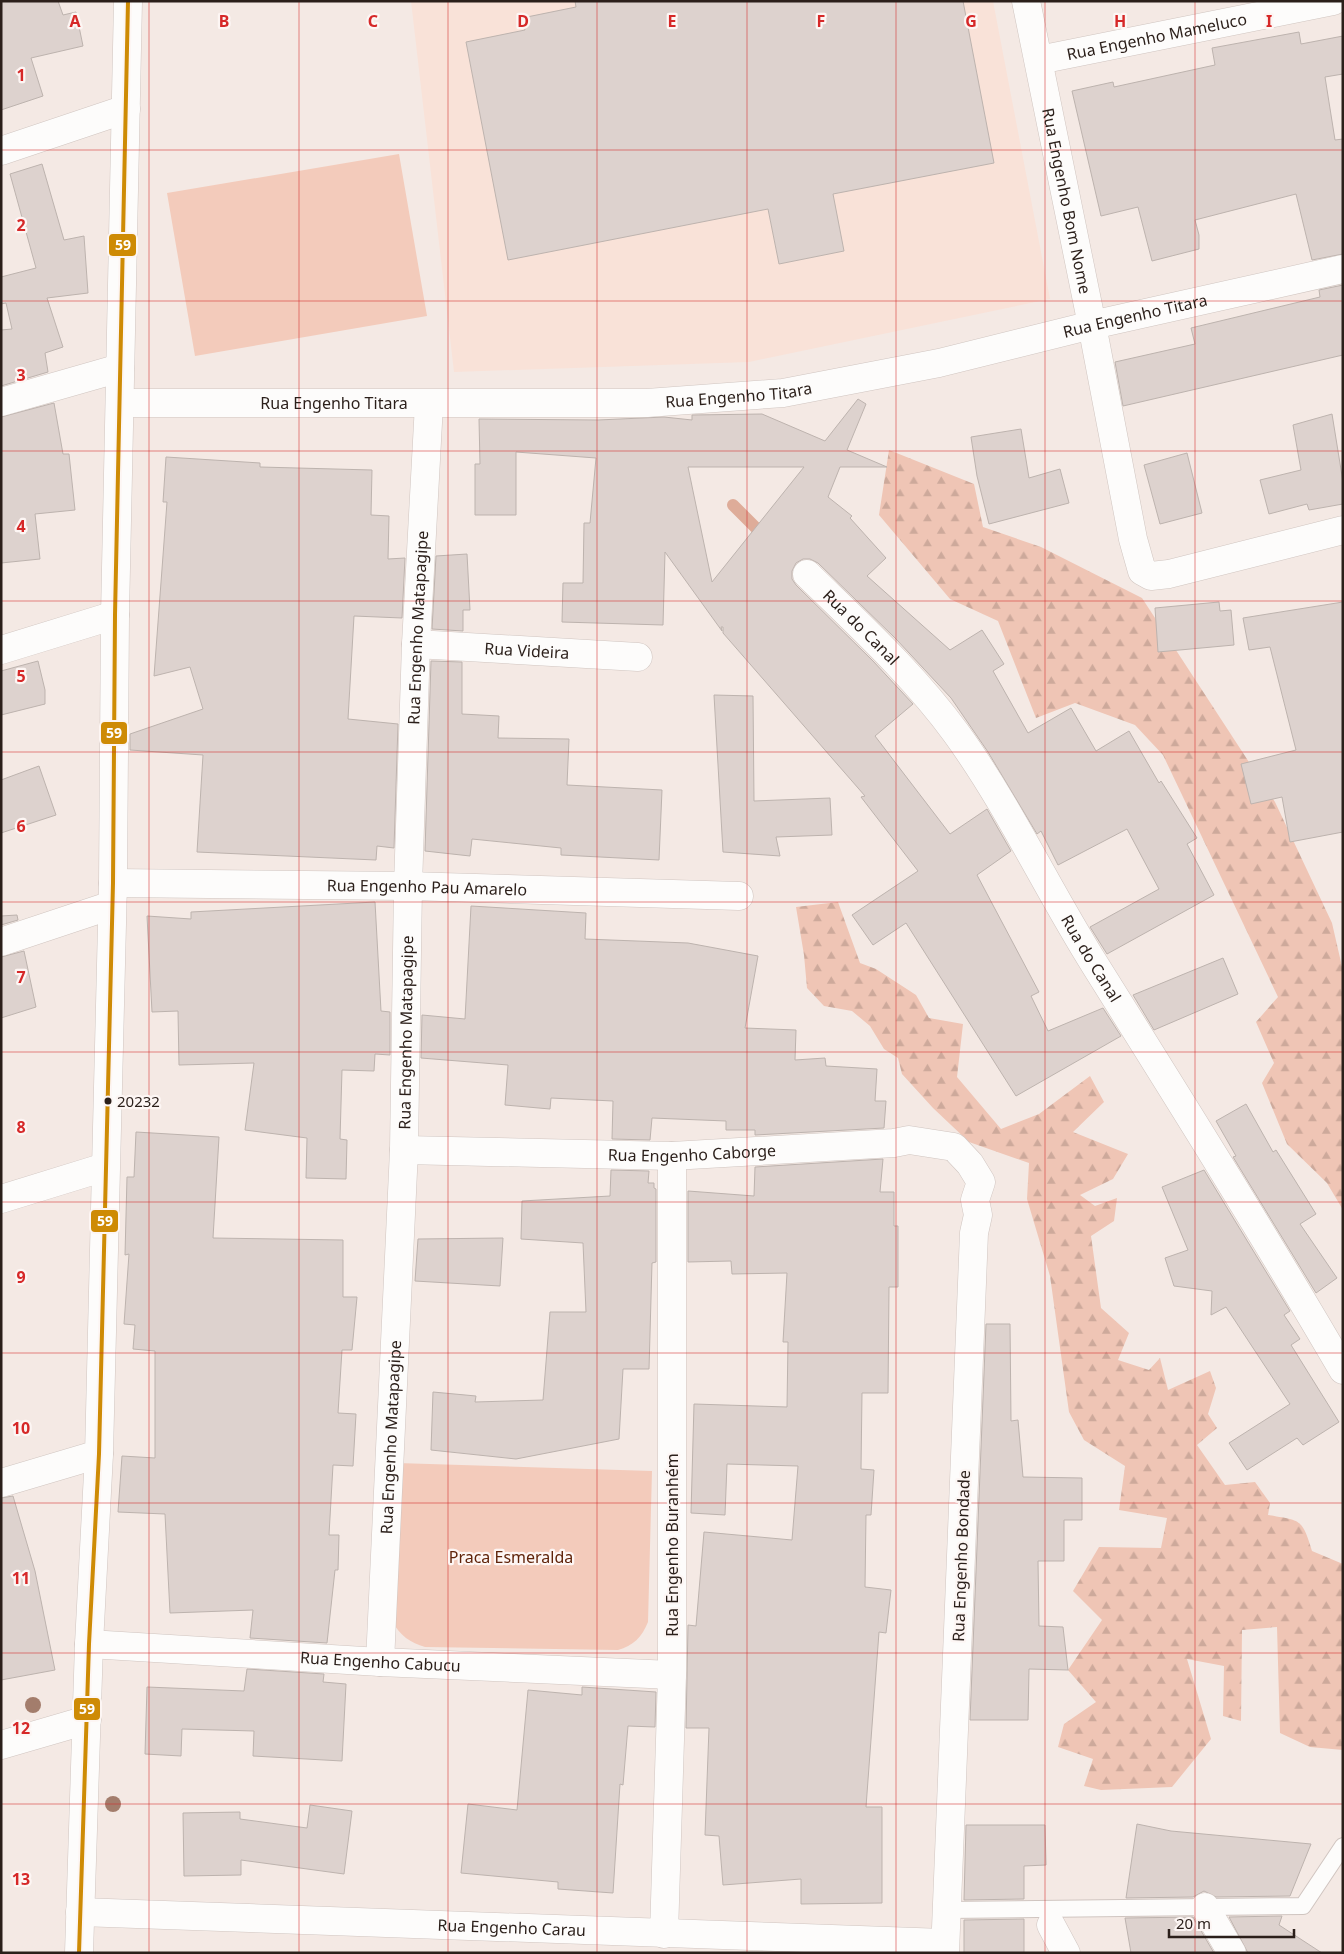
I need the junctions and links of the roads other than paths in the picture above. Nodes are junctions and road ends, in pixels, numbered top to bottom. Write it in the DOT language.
graph roads {
  1 [pos="1026,1"];
  2 [pos="1333,1"];
  3 [pos="130,3"];
  4 [pos="1039,60"];
  5 [pos="126,110"];
  6 [pos="1,151"];
  7 [pos="1343,269"];
  8 [pos="1092,325"];
  9 [pos="120,368"];
  10 [pos="1,402"];
  11 [pos="120,403"];
  12 [pos="430,404"];
  13 [pos="1343,530"];
  14 [pos="807,574"];
  15 [pos="115,615"];
  16 [pos="416,644"];
  17 [pos="1,650"];
  18 [pos="638,656"];
  19 [pos="408,886"];
  20 [pos="112,894"];
  21 [pos="740,896"];
  22 [pos="1,942"];
  23 [pos="404,1150"];
  24 [pos="672,1156"];
  25 [pos="970,1164"];
  26 [pos="105,1167"];
  27 [pos="1,1199"];
  28 [pos="1343,1370"];
  29 [pos="99,1454"];
  30 [pos="1,1483"];
  31 [pos="89,1644"];
  32 [pos="380,1662"];
  33 [pos="672,1675"];
  34 [pos="87,1720"];
  35 [pos="1,1745"];
  36 [pos="1343,1846"];
  37 [pos="1205,1907"];
  38 [pos="946,1910"];
  39 [pos="80,1912"];
  40 [pos="1050,1924"];
  41 [pos="664,1934"];
  42 [pos="945,1948"];
  43 [pos="79,1953"];
  44 [pos="1066,1953"];
  45 [pos="1232,1953"];
  1 -- 4 [label="street, Rua Engenho Bom Nome"];
  2 -- 4 [label="street, Rua Engenho Mameluco"];
  3 -- 5 [label="street"];
  4 -- 8 [label="street, Rua Engenho Bom Nome"];
  5 -- 6 [label="street"];
  5 -- 9 [label="street"];
  7 -- 8 [label="street, Rua Engenho Titara"];
  8 -- 12 [label="street, Rua Engenho Titara"];
  8 -- 13 [label="street, Rua Engenho Bom Nome"];
  9 -- 10 [label="street"];
  9 -- 11 [label="street"];
  11 -- 12 [label="street, Rua Engenho Titara"];
  11 -- 15 [label="street"];
  12 -- 16 [label="street, Rua Engenho Matapagipe"];
  14 -- 28 [label="street, Rua do Canal"];
  15 -- 17 [label="street"];
  15 -- 20 [label="street"];
  16 -- 18 [label="street, Rua Videira"];
  16 -- 19 [label="street, Rua Engenho Matapagipe"];
  19 -- 20 [label="street, Rua Engenho Pau Amarelo"];
  19 -- 21 [label="street, Rua Engenho Pau Amarelo"];
  19 -- 23 [label="street, Rua Engenho Matapagipe"];
  20 -- 22 [label="street, Rua Engenho Pau Amarelo"];
  20 -- 26 [label="street"];
  23 -- 24 [label="street, Rua Engenho Caborge"];
  23 -- 32 [label="street, Rua Engenho Matapagipe"];
  24 -- 25 [label="street, Rua Engenho Caborge"];
  24 -- 33 [label="street, Rua Engenho Buranhém"];
  25 -- 38 [label="street, Rua Engenho Bondade"];
  26 -- 27 [label="street"];
  26 -- 29 [label="street"];
  29 -- 30 [label="street"];
  29 -- 31 [label="street"];
  31 -- 32 [label="street, Rua Engenho Cabucu"];
  31 -- 34 [label="street"];
  32 -- 33 [label="street, Rua Engenho Cabucu"];
  33 -- 41 [label="street, Rua Engenho Buranhém"];
  34 -- 35 [label="street"];
  34 -- 39 [label="street"];
  36 -- 37 [label="lane"];
  37 -- 38 [label="lane"];
  37 -- 45 [label="street"];
  38 -- 42 [label="street, Rua Engenho Bondade"];
  39 -- 41 [label="street, Rua Engenho Carau"];
  39 -- 43 [label="street"];
  40 -- 44 [label="street"];
  41 -- 42 [label="street, Rua Engenho Carau"];
}
